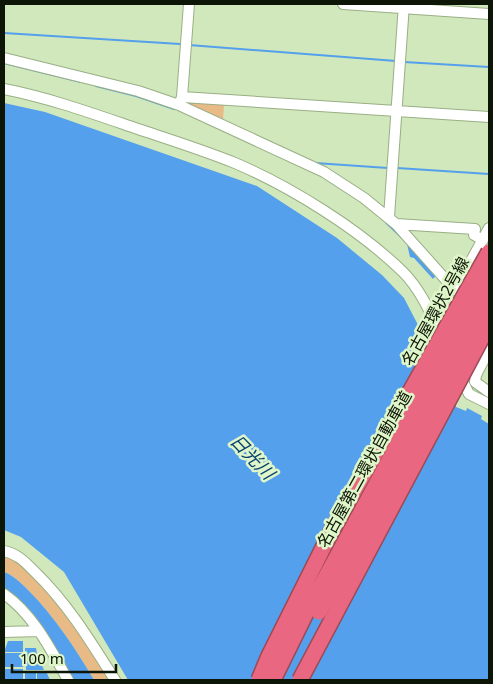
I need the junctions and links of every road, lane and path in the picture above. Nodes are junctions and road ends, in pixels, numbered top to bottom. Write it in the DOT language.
graph roads {
  1 [pos="189,4"];
  2 [pos="343,4"];
  3 [pos="404,6"];
  4 [pos="489,14"];
  5 [pos="4,58"];
  6 [pos="4,89"];
  7 [pos="180,101"];
  8 [pos="396,112"];
  9 [pos="489,117"];
  10 [pos="392,220"];
  11 [pos="489,228"];
  12 [pos="486,246"];
  13 [pos="489,277"];
  14 [pos="489,299"];
  15 [pos="489,324"];
  16 [pos="489,350"];
  17 [pos="489,392"];
  18 [pos="489,404"];
  19 [pos="4,551"];
  20 [pos="4,594"];
  21 [pos="4,632"];
  22 [pos="39,632"];
  23 [pos="68,680"];
  24 [pos="115,680"];
  25 [pos="259,680"];
  26 [pos="273,680"];
  27 [pos="284,680"];
  28 [pos="300,680"];
  1 -- 7 [label="street"];
  2 -- 3 [label="street"];
  3 -- 4 [label="street"];
  3 -- 8 [label="street"];
  5 -- 7 [label="street"];
  6 -- 18 [label="street"];
  7 -- 8 [label="street"];
  7 -- 10 [label="street"];
  8 -- 9 [label="street"];
  8 -- 10 [label="street"];
  10 -- 12 [label="street"];
  10 -- 12 [label="street"];
  11 -- 12 [label="street"];
  12 -- 25 [label="highway, 名古屋環状2号線, bridge"];
  13 -- 26 [label="highway, 名古屋第二環状自動車道, bridge"];
  14 -- 27 [label="highway, 名古屋第二環状自動車道, bridge"];
  15 -- 28 [label="highway, bridge"];
  16 -- 17 [label="street"];
  19 -- 24 [label="street"];
  20 -- 22 [label="street"];
  21 -- 22 [label="street"];
  22 -- 23 [label="street"];
}
